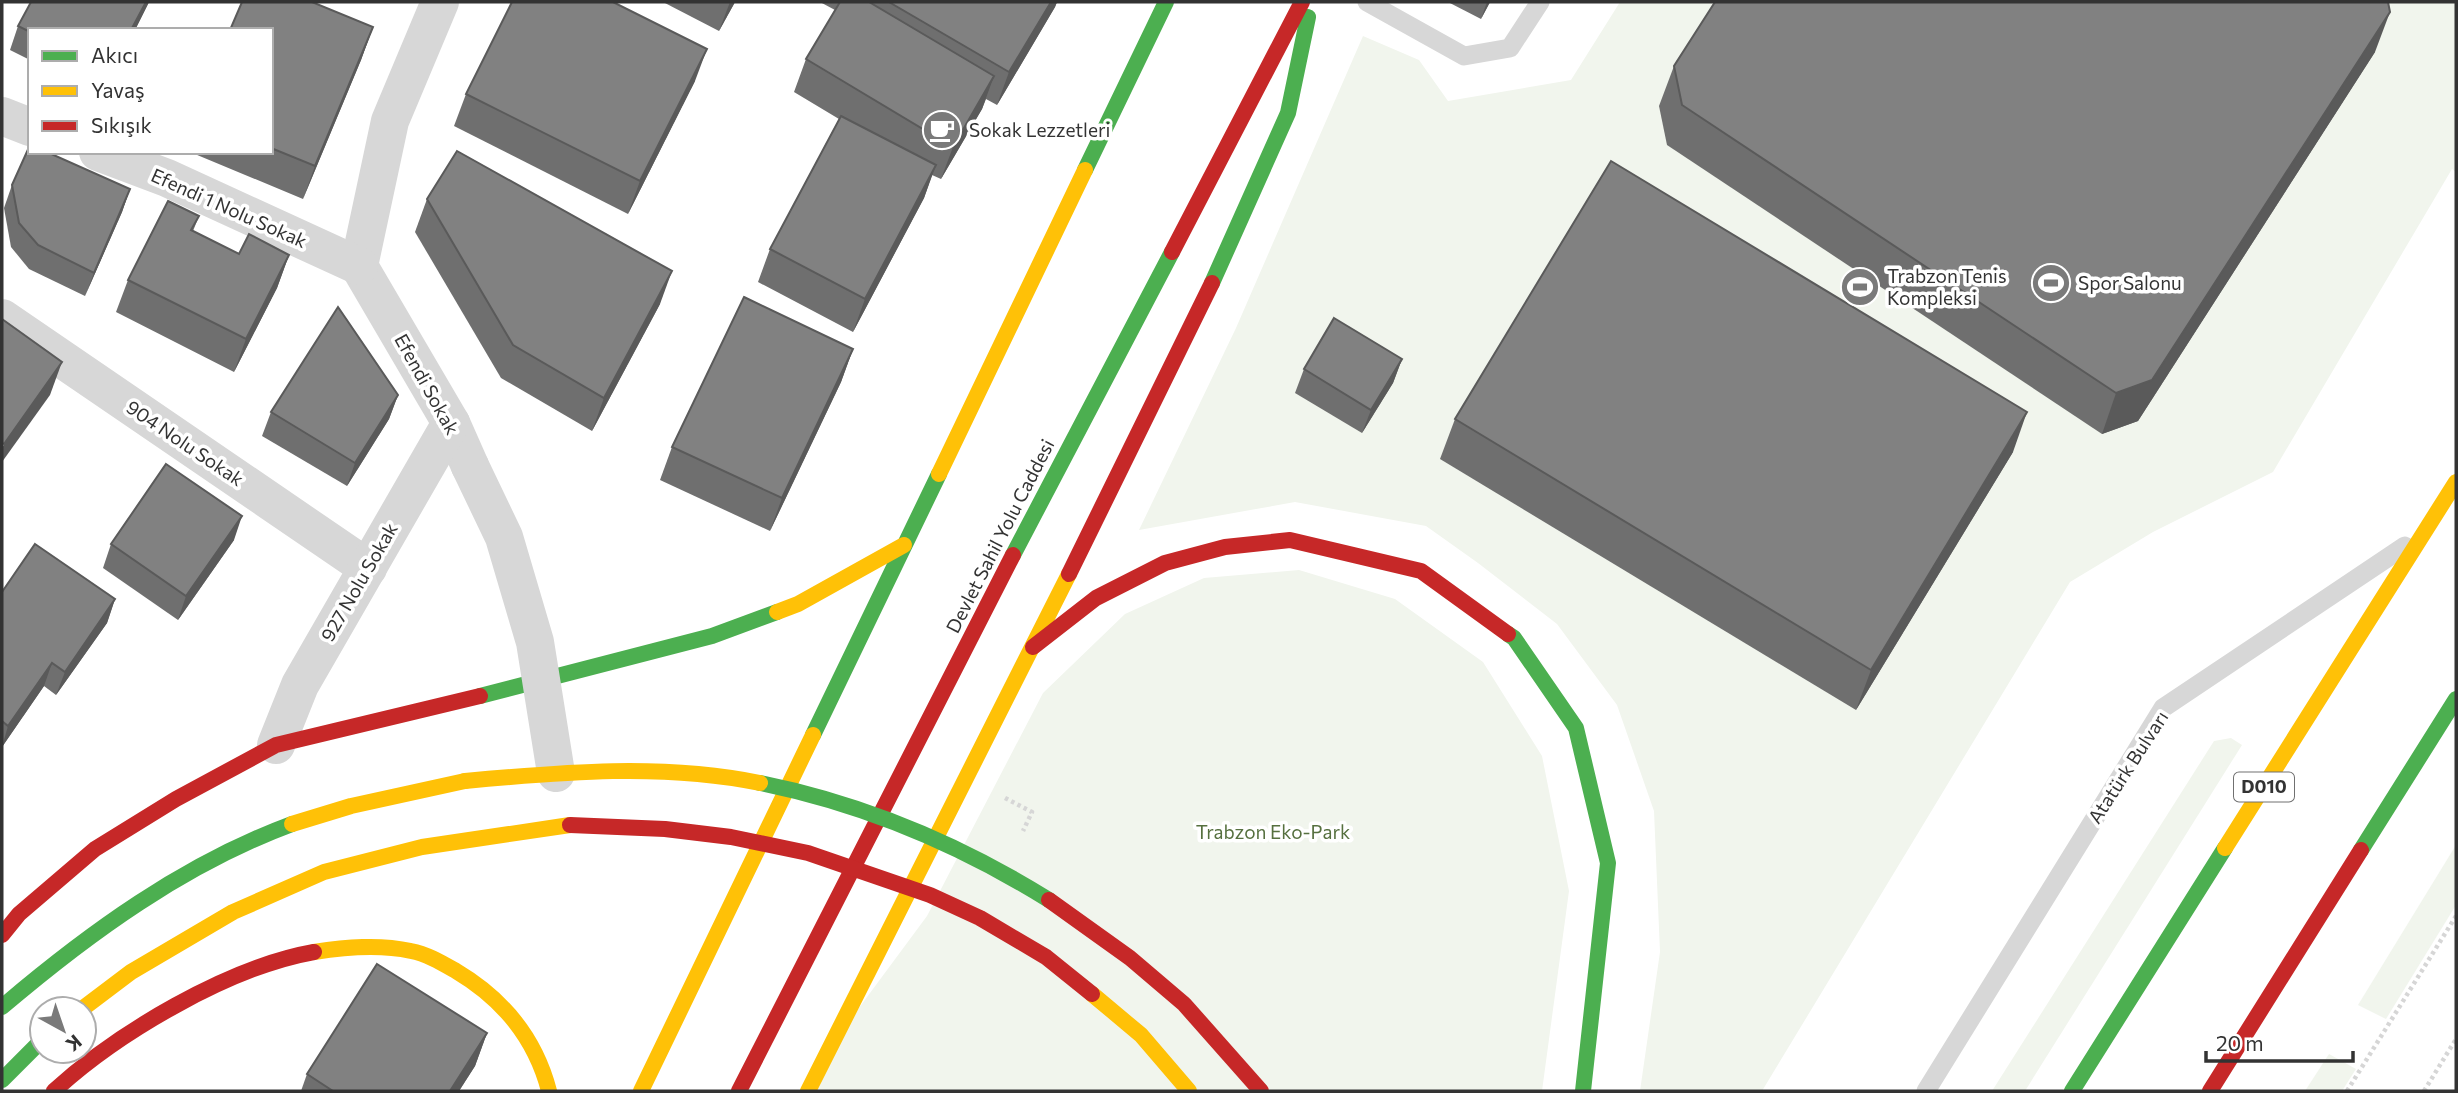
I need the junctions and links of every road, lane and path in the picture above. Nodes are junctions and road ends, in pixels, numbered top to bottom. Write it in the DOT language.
graph roads {
  1 [pos="440,2"];
  2 [pos="1166,2"];
  3 [pos="1302,2"];
  4 [pos="1311,2"];
  5 [pos="1367,2"];
  6 [pos="1540,2"];
  7 [pos="2,116"];
  8 [pos="28,126"];
  9 [pos="103,154"];
  10 [pos="359,266"];
  11 [pos="2,318"];
  12 [pos="451,423"];
  13 [pos="2456,482"];
  14 [pos="2424,534"];
  15 [pos="904,545"];
  16 [pos="368,568"];
  17 [pos="1033,647"];
  18 [pos="2456,699"];
  19 [pos="276,745"];
  20 [pos="556,773"];
  21 [pos="967,778"];
  22 [pos="1003,873"];
  23 [pos="2456,916"];
  24 [pos="2,935"];
  25 [pos="98,997"];
  26 [pos="2,1007"];
  27 [pos="2456,1039"];
  28 [pos="28,1054"];
  29 [pos="2,1080"];
  30 [pos="54,1091"];
  31 [pos="549,1091"];
  32 [pos="641,1091"];
  33 [pos="739,1091"];
  34 [pos="808,1091"];
  35 [pos="1189,1091"];
  36 [pos="1261,1091"];
  37 [pos="1583,1091"];
  38 [pos="1926,1091"];
  39 [pos="2072,1091"];
  40 [pos="2210,1091"];
  41 [pos="2347,1091"];
  42 [pos="2424,1091"];
  1 -- 10 [label="street"];
  2 -- 15 [label="main road"];
  3 -- 33 [label="main road, Devlet Sahil Yolu Caddesi"];
  4 -- 17 [label="main road"];
  5 -- 6 [label="lane"];
  7 -- 8 [label="street"];
  9 -- 10 [label="street, Efendi 1 Nolu Sokak"];
  10 -- 12 [label="street, Efendi Sokak"];
  11 -- 16 [label="street, 904 Nolu Sokak"];
  12 -- 16 [label="street, 927 Nolu Sokak"];
  12 -- 20 [label="street, Efendi Sokak, bridge"];
  13 -- 14 [label="main road, Atatürk Bulvarı / D010"];
  14 -- 38 [label="lane, Atatürk Bulvarı"];
  14 -- 39 [label="main road, Atatürk Bulvarı / D010"];
  15 -- 19 [label="main road"];
  15 -- 32 [label="main road"];
  16 -- 19 [label="street, 927 Nolu Sokak"];
  17 -- 21 [label="main road"];
  17 -- 37 [label="main road"];
  18 -- 40 [label="main road"];
  19 -- 24 [label="main road"];
  20 -- 22 [label="main road, bridge"];
  20 -- 26 [label="main road, bridge"];
  21 -- 22 [label="path"];
  21 -- 34 [label="main road"];
  22 -- 36 [label="main road, bridge"];
  23 -- 41 [label="path"];
  25 -- 35 [label="main road, bridge"];
  27 -- 42 [label="path"];
  28 -- 29 [label="main road"];
  30 -- 31 [label="main road"];
}
